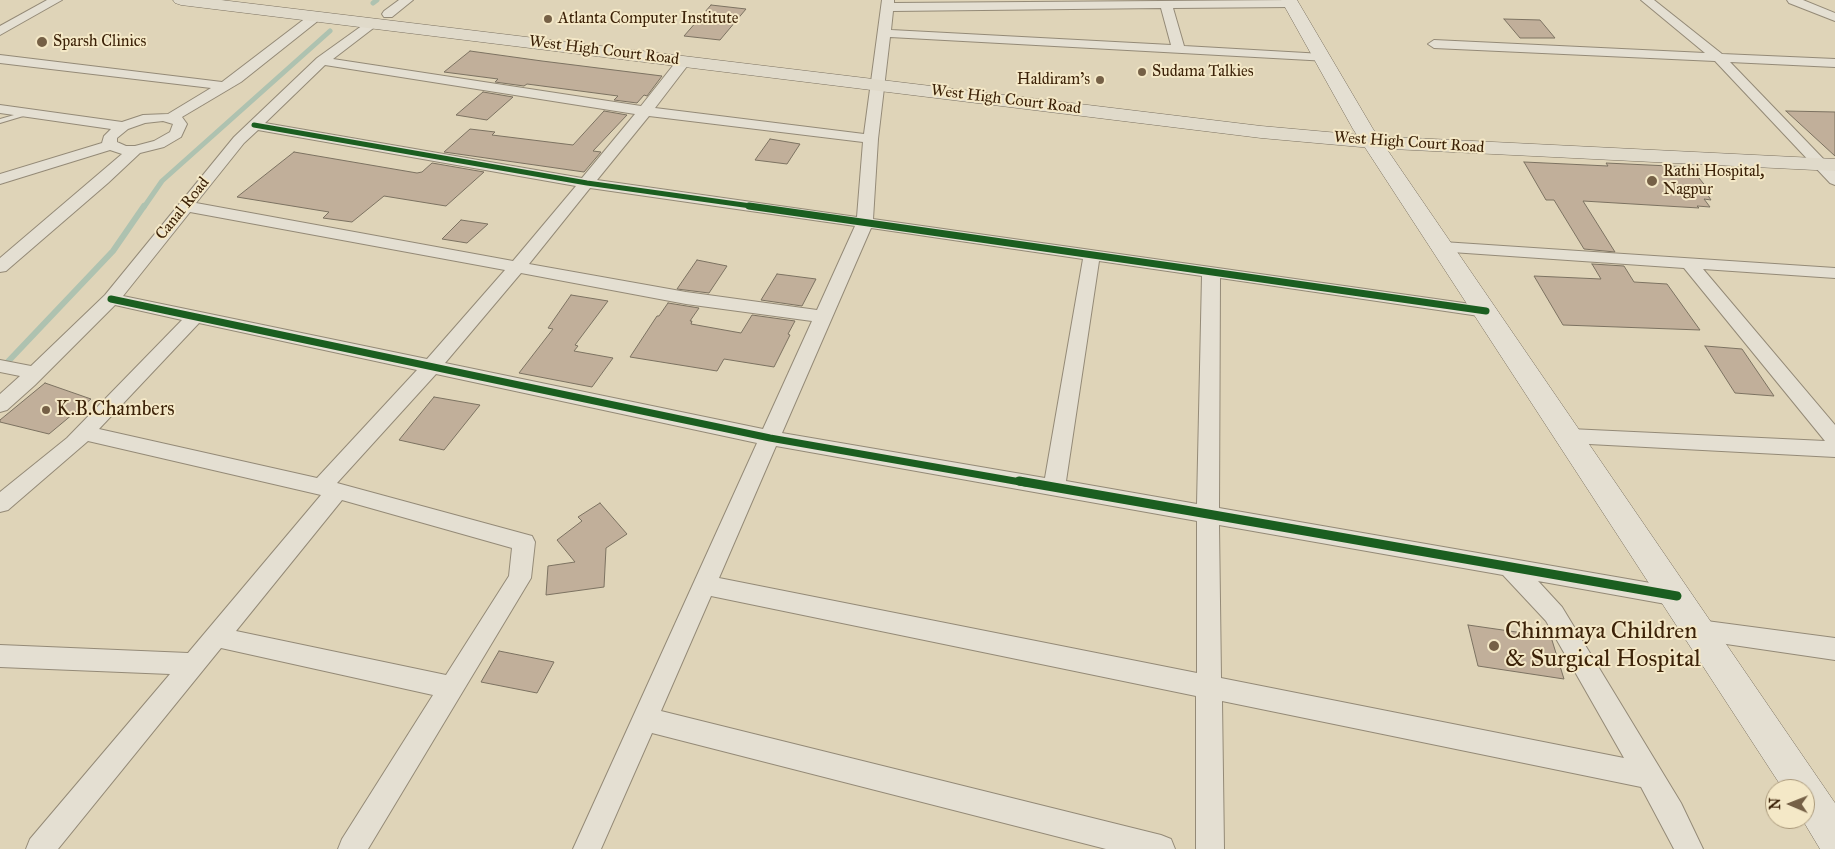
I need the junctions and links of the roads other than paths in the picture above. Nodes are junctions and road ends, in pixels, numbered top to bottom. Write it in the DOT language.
graph roads {
  1 [pos="56,0"];
  2 [pos="181,0"];
  3 [pos="254,0"];
  4 [pos="407,0"];
  5 [pos="1647,0"];
  6 [pos="1793,0"];
  7 [pos="1167,2"];
  8 [pos="1290,2"];
  9 [pos="888,4"];
  10 [pos="315,17"];
  11 [pos="1835,17"];
  12 [pos="381,18"];
  13 [pos="0,31"];
  14 [pos="884,34"];
  15 [pos="1434,44"];
  16 [pos="1178,49"];
  17 [pos="1323,58"];
  18 [pos="1720,58"];
  19 [pos="0,59"];
  20 [pos="322,61"];
  21 [pos="684,61"];
  22 [pos="1835,63"];
  23 [pos="878,78"];
  24 [pos="225,86"];
  25 [pos="0,109"];
  26 [pos="645,111"];
  27 [pos="28,113"];
  28 [pos="171,118"];
  29 [pos="0,121"];
  30 [pos="254,125"];
  31 [pos="123,126"];
  32 [pos="1368,135"];
  33 [pos="871,139"];
  34 [pos="110,145"];
  35 [pos="136,150"];
  36 [pos="1806,151"];
  37 [pos="1835,153"];
  38 [pos="1827,165"];
  39 [pos="0,179"];
  40 [pos="1835,180"];
  41 [pos="587,183"];
  42 [pos="185,206"];
  43 [pos="865,223"];
  44 [pos="1443,248"];
  45 [pos="1092,255"];
  46 [pos="1689,263"];
  47 [pos="0,267"];
  48 [pos="517,267"];
  49 [pos="1211,272"];
  50 [pos="1835,272"];
  51 [pos="111,299"];
  52 [pos="1486,311"];
  53 [pos="824,316"];
  54 [pos="195,317"];
  55 [pos="0,366"];
  56 [pos="432,366"];
  57 [pos="35,373"];
  58 [pos="0,405"];
  59 [pos="84,433"];
  60 [pos="1570,436"];
  61 [pos="770,438"];
  62 [pos="1835,439"];
  63 [pos="1835,449"];
  64 [pos="1054,488"];
  65 [pos="329,489"];
  66 [pos="0,504"];
  67 [pos="1208,515"];
  68 [pos="1510,567"];
  69 [pos="705,584"];
  70 [pos="1677,596"];
  71 [pos="1700,630"];
  72 [pos="217,637"];
  73 [pos="1835,649"];
  74 [pos="0,656"];
  75 [pos="195,664"];
  76 [pos="1209,686"];
  77 [pos="452,688"];
  78 [pos="645,719"];
  79 [pos="1649,776"];
  80 [pos="1797,779"];
  81 [pos="1815,807"];
  82 [pos="1835,837"];
  83 [pos="40,849"];
  84 [pos="352,849"];
  85 [pos="587,849"];
  86 [pos="1161,849"];
  87 [pos="1210,849"];
  88 [pos="1689,849"];
  1 -- 13 [label="street"];
  2 -- 10 [label="main road, West High Court Road"];
  3 -- 12 [label="main road, West High Court Road"];
  4 -- 12 [label="street, Canal Road"];
  5 -- 18 [label="street"];
  6 -- 11 [label="street"];
  7 -- 8 [label="street"];
  7 -- 9 [label="street"];
  7 -- 16 [label="street"];
  8 -- 17 [label="street"];
  9 -- 14 [label="street"];
  10 -- 12 [label="main road, West High Court Road"];
  10 -- 24 [label="street"];
  12 -- 20 [label="street, Canal Road"];
  12 -- 21 [label="main road, West High Court Road"];
  12 -- 23 [label="main road, West High Court Road"];
  14 -- 16 [label="street"];
  14 -- 23 [label="street"];
  15 -- 18 [label="street"];
  16 -- 17 [label="street"];
  17 -- 32 [label="street"];
  18 -- 22 [label="street"];
  18 -- 36 [label="street"];
  19 -- 24 [label="street"];
  20 -- 26 [label="street"];
  20 -- 30 [label="street, Canal Road"];
  21 -- 23 [label="main road, West High Court Road"];
  21 -- 26 [label="street"];
  23 -- 32 [label="main road, West High Court Road"];
  23 -- 33 [label="street"];
  24 -- 28 [label="street"];
  25 -- 27 [label="street"];
  26 -- 33 [label="street"];
  26 -- 41 [label="street"];
  27 -- 29 [label="lane"];
  27 -- 31 [label="street"];
  28 -- 31 [label="street"];
  28 -- 35 [label="street"];
  30 -- 41 [label="street"];
  30 -- 42 [label="street, Canal Road"];
  31 -- 34 [label="street"];
  32 -- 36 [label="main road, West High Court Road"];
  32 -- 38 [label="main road, West High Court Road"];
  32 -- 44 [label="street"];
  33 -- 43 [label="street"];
  34 -- 35 [label="street"];
  34 -- 39 [label="street"];
  35 -- 47 [label="street"];
  36 -- 37 [label="main road, West High Court Road"];
  36 -- 38 [label="street"];
  38 -- 40 [label="street"];
  41 -- 43 [label="street"];
  41 -- 48 [label="street"];
  42 -- 48 [label="street"];
  42 -- 51 [label="street, Canal Road"];
  43 -- 45 [label="street"];
  43 -- 53 [label="street"];
  44 -- 46 [label="street"];
  44 -- 52 [label="street"];
  45 -- 49 [label="street"];
  45 -- 64 [label="street"];
  46 -- 50 [label="street"];
  46 -- 62 [label="street"];
  48 -- 53 [label="street"];
  48 -- 56 [label="street"];
  49 -- 52 [label="street"];
  49 -- 67 [label="street"];
  51 -- 54 [label="street"];
  51 -- 57 [label="street, Canal Road"];
  52 -- 60 [label="street"];
  53 -- 61 [label="street"];
  54 -- 56 [label="street"];
  54 -- 59 [label="street"];
  55 -- 57 [label="street"];
  56 -- 61 [label="street"];
  56 -- 65 [label="street"];
  57 -- 58 [label="street, Canal Road"];
  59 -- 65 [label="street"];
  59 -- 66 [label="street"];
  60 -- 63 [label="street"];
  60 -- 70 [label="street"];
  61 -- 64 [label="street"];
  61 -- 69 [label="street"];
  64 -- 67 [label="street"];
  65 -- 72 [label="street"];
  65 -- 77 [label="street"];
  67 -- 68 [label="street"];
  67 -- 76 [label="street"];
  68 -- 70 [label="street"];
  68 -- 79 [label="street"];
  69 -- 76 [label="street"];
  69 -- 78 [label="street"];
  70 -- 71 [label="street"];
  71 -- 73 [label="street"];
  71 -- 80 [label="street"];
  72 -- 75 [label="street"];
  72 -- 77 [label="street"];
  74 -- 75 [label="street"];
  75 -- 83 [label="street"];
  76 -- 79 [label="street"];
  76 -- 87 [label="street"];
  77 -- 84 [label="street"];
  78 -- 85 [label="street"];
  78 -- 86 [label="street"];
  79 -- 88 [label="street"];
  81 -- 82 [label="street"];
}
